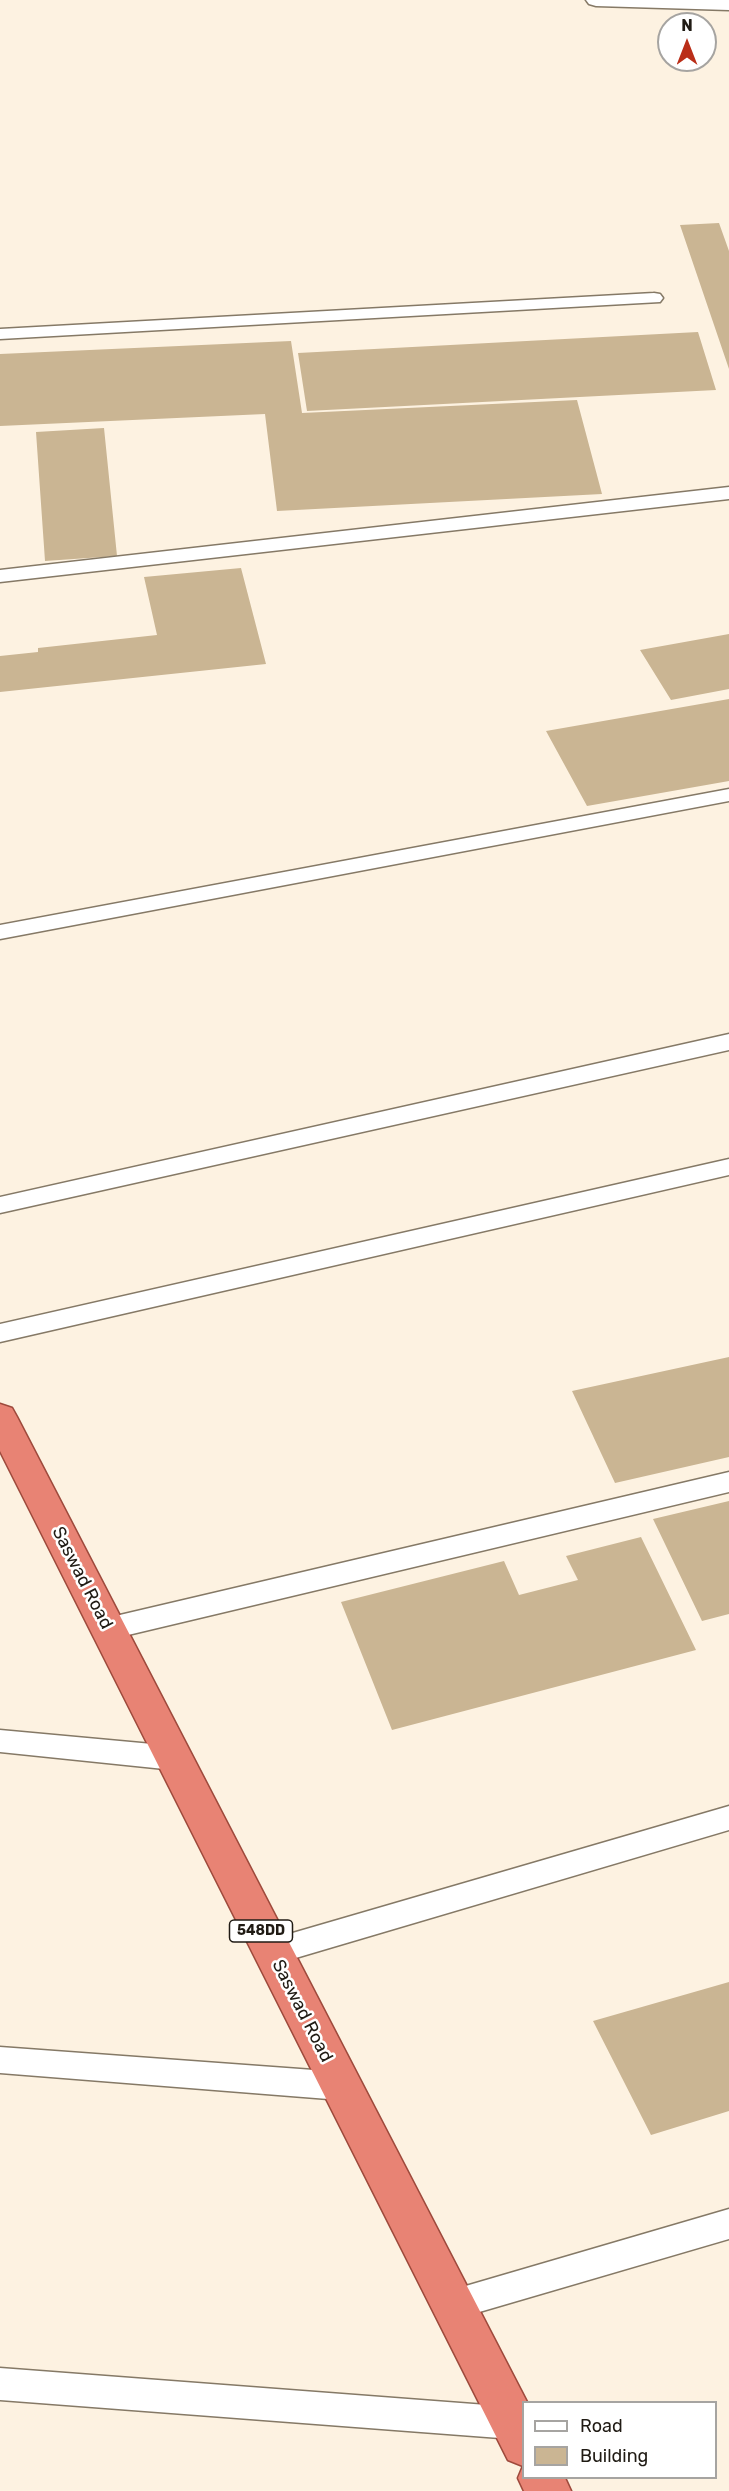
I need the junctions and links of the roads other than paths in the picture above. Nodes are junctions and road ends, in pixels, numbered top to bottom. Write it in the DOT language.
graph roads {
  1 [pos="596,0"];
  2 [pos="729,4"];
  3 [pos="654,298"];
  4 [pos="0,334"];
  5 [pos="729,493"];
  6 [pos="0,576"];
  7 [pos="729,795"];
  8 [pos="0,932"];
  9 [pos="729,1041"];
  10 [pos="729,1167"];
  11 [pos="0,1205"];
  12 [pos="0,1333"];
  13 [pos="0,1417"];
  14 [pos="729,1482"];
  15 [pos="107,1629"];
  16 [pos="0,1741"];
  17 [pos="174,1758"];
  18 [pos="729,1818"];
  19 [pos="272,1952"];
  20 [pos="0,2060"];
  21 [pos="341,2086"];
  22 [pos="729,2224"];
  23 [pos="452,2305"];
  24 [pos="0,2384"];
  25 [pos="518,2433"];
  1 -- 2 [label="street"];
  3 -- 4 [label="lane"];
  5 -- 6 [label="lane"];
  7 -- 8 [label="lane"];
  9 -- 11 [label="lane"];
  10 -- 12 [label="lane"];
  13 -- 15 [label="highway, Saswad Road / 548DD"];
  14 -- 15 [label="lane"];
  15 -- 17 [label="highway, Saswad Road / 548DD"];
  16 -- 17 [label="lane"];
  17 -- 19 [label="highway, Saswad Road / 548DD"];
  18 -- 19 [label="lane"];
  19 -- 21 [label="highway, Saswad Road / 548DD"];
  20 -- 21 [label="lane"];
  21 -- 23 [label="highway, Saswad Road / 548DD"];
  22 -- 23 [label="lane"];
  23 -- 25 [label="highway, Saswad Road / 548DD"];
  24 -- 25 [label="lane"];
}
